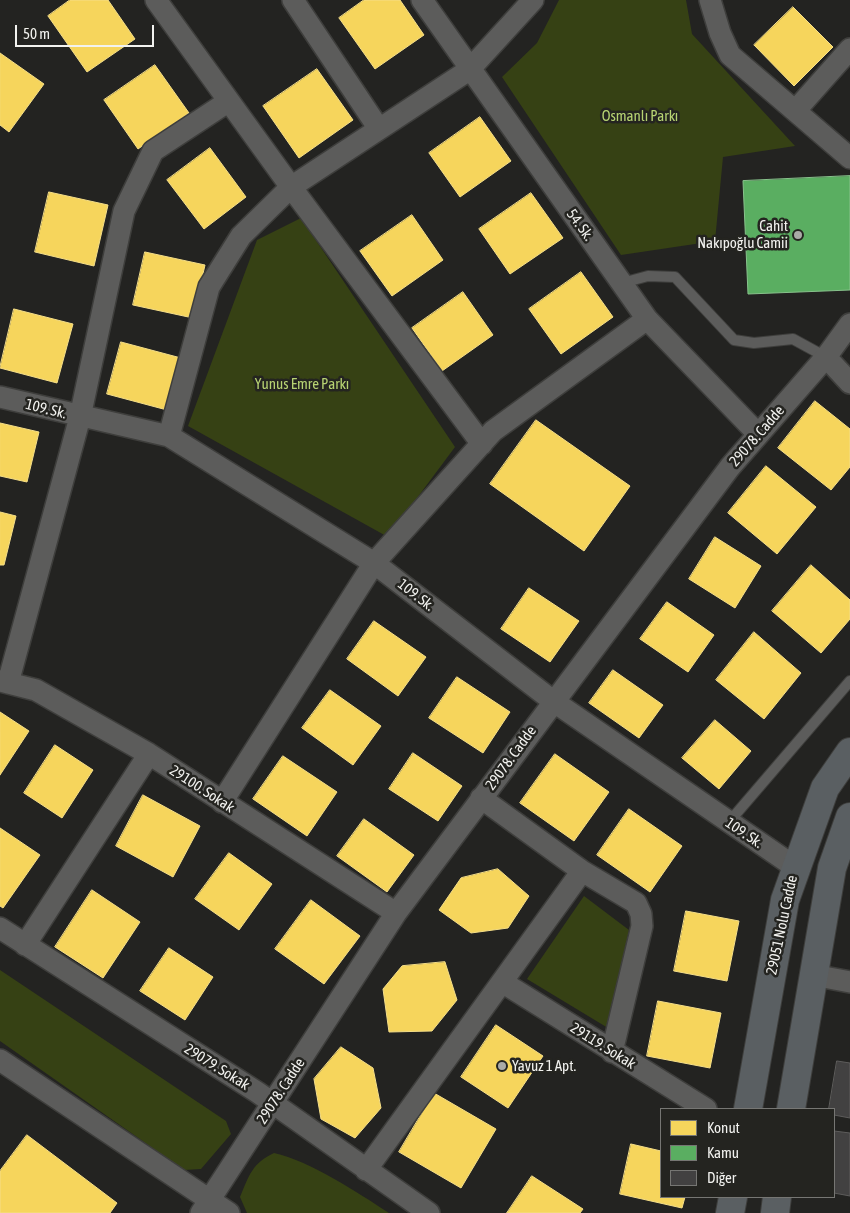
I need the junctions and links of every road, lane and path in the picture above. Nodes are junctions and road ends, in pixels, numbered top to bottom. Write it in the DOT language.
graph roads {
  1 [pos="156,0"];
  2 [pos="293,0"];
  3 [pos="422,0"];
  4 [pos="533,0"];
  5 [pos="710,0"];
  6 [pos="850,49"];
  7 [pos="469,70"];
  8 [pos="229,101"];
  9 [pos="796,110"];
  10 [pos="379,129"];
  11 [pos="850,158"];
  12 [pos="291,187"];
  13 [pos="622,283"];
  14 [pos="648,319"];
  15 [pos="850,324"];
  16 [pos="826,356"];
  17 [pos="850,384"];
  18 [pos="0,397"];
  19 [pos="80,417"];
  20 [pos="758,434"];
  21 [pos="169,436"];
  22 [pos="482,444"];
  23 [pos="374,563"];
  24 [pos="850,681"];
  25 [pos="4,682"];
  26 [pos="553,701"];
  27 [pos="850,752"];
  28 [pos="149,754"];
  29 [pos="482,798"];
  30 [pos="222,802"];
  31 [pos="850,817"];
  32 [pos="728,822"];
  33 [pos="795,867"];
  34 [pos="582,872"];
  35 [pos="396,913"];
  36 [pos="0,928"];
  37 [pos="25,945"];
  38 [pos="813,975"];
  39 [pos="502,982"];
  40 [pos="850,982"];
  41 [pos="612,1052"];
  42 [pos="0,1060"];
  43 [pos="274,1104"];
  44 [pos="704,1108"];
  45 [pos="748,1108"];
  46 [pos="791,1108"];
  47 [pos="366,1170"];
  48 [pos="733,1198"];
  49 [pos="777,1198"];
  50 [pos="206,1207"];
  51 [pos="229,1213"];
  52 [pos="429,1213"];
  53 [pos="730,1213"];
  54 [pos="776,1213"];
  1 -- 8 [label="street"];
  2 -- 10 [label="street"];
  3 -- 7 [label="street, 54. Sk."];
  4 -- 7 [label="street"];
  5 -- 9 [label="street"];
  6 -- 9 [label="street"];
  7 -- 10 [label="street"];
  7 -- 13 [label="street, 54. Sk."];
  8 -- 12 [label="street"];
  8 -- 19 [label="street"];
  9 -- 11 [label="street"];
  10 -- 12 [label="street"];
  12 -- 21 [label="street"];
  12 -- 22 [label="street"];
  13 -- 14 [label="street, 54. Sk."];
  13 -- 16 [label="lane"];
  14 -- 20 [label="street, 54. Sk."];
  14 -- 22 [label="street"];
  15 -- 16 [label="street, 29078. Cadde"];
  16 -- 17 [label="street"];
  16 -- 20 [label="street, 29078. Cadde"];
  18 -- 19 [label="street, 109. Sk."];
  19 -- 21 [label="street, 109. Sk."];
  19 -- 25 [label="street"];
  20 -- 26 [label="street, 29078. Cadde"];
  21 -- 23 [label="street, 109. Sk."];
  22 -- 23 [label="street"];
  23 -- 26 [label="street, 109. Sk."];
  23 -- 30 [label="street"];
  24 -- 32 [label="lane"];
  25 -- 28 [label="street, 29100. Sokak"];
  26 -- 29 [label="street, 29078. Cadde"];
  26 -- 32 [label="street, 109. Sk."];
  27 -- 33 [label="main road, 29051 Nolu Cadde"];
  28 -- 30 [label="street, 29100. Sokak"];
  28 -- 37 [label="street"];
  29 -- 34 [label="street"];
  29 -- 35 [label="street, 29078. Cadde"];
  30 -- 35 [label="street, 29100. Sokak"];
  31 -- 38 [label="main road"];
  32 -- 33 [label="street, 109. Sk."];
  33 -- 45 [label="main road, 29051 Nolu Cadde"];
  34 -- 39 [label="street"];
  34 -- 41 [label="street"];
  35 -- 43 [label="street, 29078. Cadde"];
  36 -- 37 [label="street, 29079. Sokak"];
  37 -- 43 [label="street, 29079. Sokak"];
  38 -- 40 [label="street"];
  38 -- 46 [label="main road"];
  39 -- 41 [label="street, 29119. Sokak"];
  39 -- 47 [label="street"];
  41 -- 44 [label="street, 29119. Sokak"];
  42 -- 50 [label="street"];
  43 -- 47 [label="street, 29079. Sokak"];
  43 -- 50 [label="street, 29078. Cadde"];
  47 -- 52 [label="street, 29079. Sokak"];
  48 -- 53 [label="main road"];
  49 -- 54 [label="main road"];
  50 -- 51 [label="street"];
}
